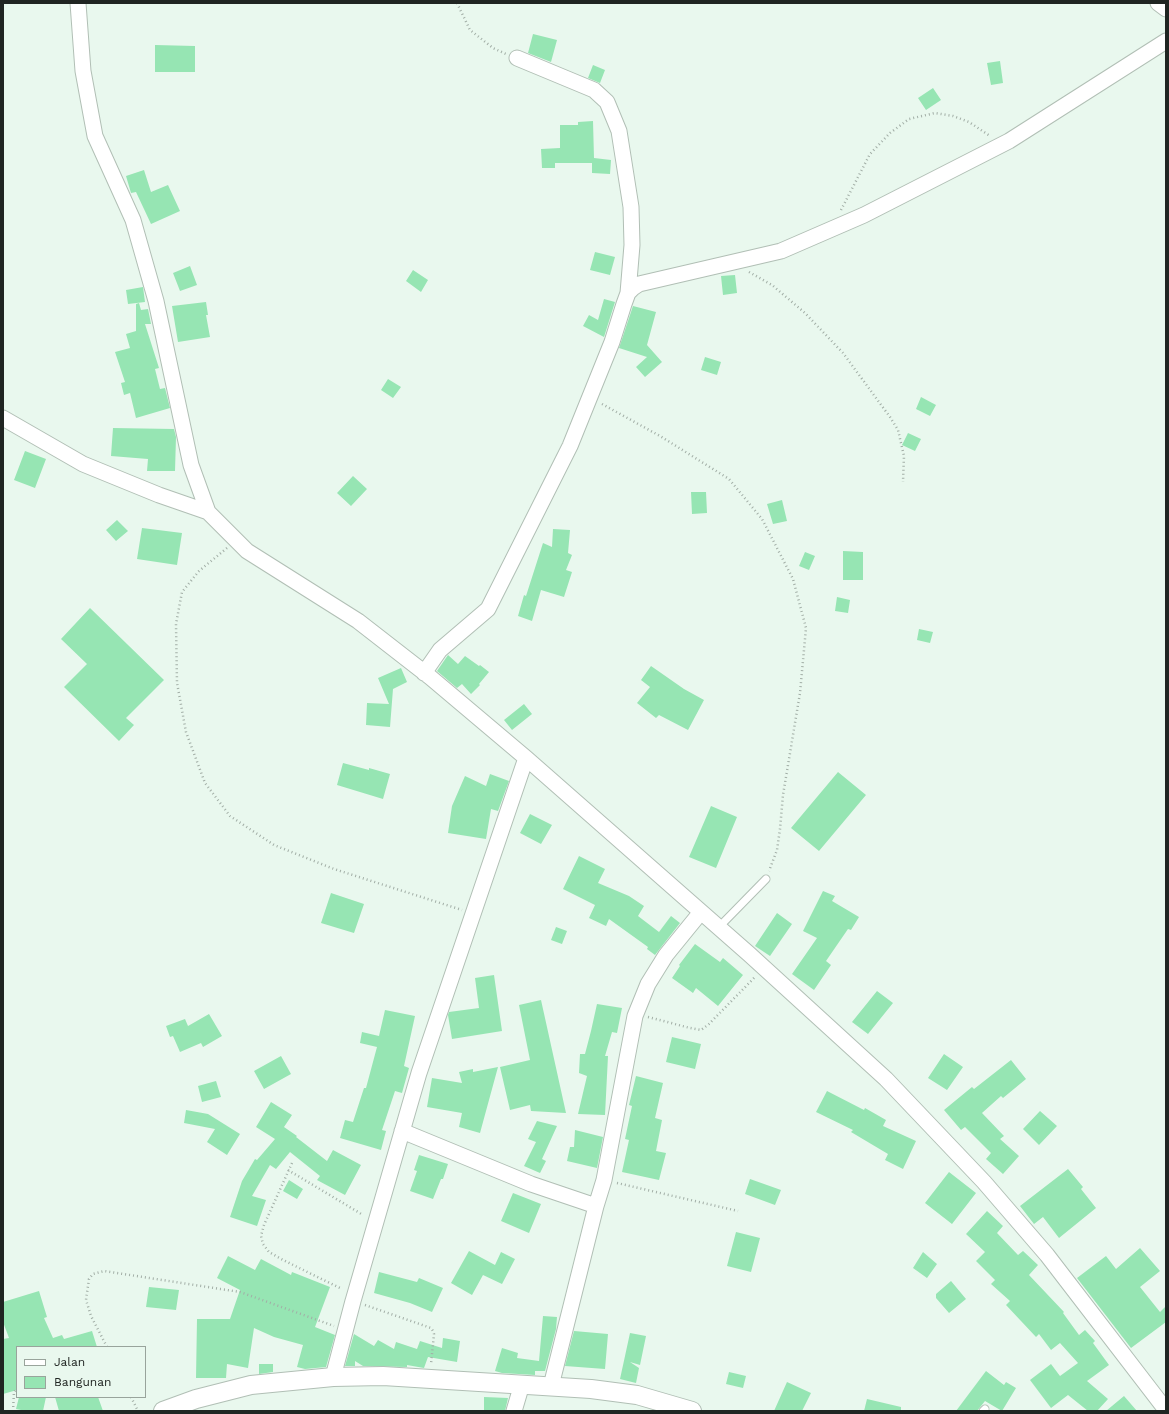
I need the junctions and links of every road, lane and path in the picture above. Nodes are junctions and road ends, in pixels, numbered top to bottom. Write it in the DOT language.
graph roads {
  1 [pos="78,3"];
  2 [pos="457,3"];
  3 [pos="1158,3"];
  4 [pos="1166,9"];
  5 [pos="1166,41"];
  6 [pos="518,58"];
  7 [pos="1003,144"];
  8 [pos="830,230"];
  9 [pos="731,262"];
  10 [pos="628,294"];
  11 [pos="589,397"];
  12 [pos="3,418"];
  13 [pos="903,482"];
  14 [pos="208,512"];
  15 [pos="236,540"];
  16 [pos="424,673"];
  17 [pos="526,758"];
  18 [pos="766,879"];
  19 [pos="701,912"];
  20 [pos="473,914"];
  21 [pos="719,927"];
  22 [pos="764,968"];
  23 [pos="636,1014"];
  24 [pos="402,1131"];
  25 [pos="292,1163"];
  26 [pos="288,1170"];
  27 [pos="604,1180"];
  28 [pos="596,1206"];
  29 [pos="738,1212"];
  30 [pos="376,1223"];
  31 [pos="354,1298"];
  32 [pos="345,1331"];
  33 [pos="106,1346"];
  34 [pos="333,1377"];
  35 [pos="429,1379"];
  36 [pos="522,1384"];
  37 [pos="551,1386"];
  38 [pos="16,1389"];
  39 [pos="132,1398"];
  40 [pos="1166,1410"];
  41 [pos="13,1411"];
  42 [pos="138,1411"];
  43 [pos="163,1411"];
  44 [pos="514,1411"];
  45 [pos="692,1411"];
  1 -- 14 [label="street"];
  2 -- 6 [label="path"];
  3 -- 4 [label="street"];
  5 -- 7 [label="street"];
  6 -- 10 [label="street"];
  7 -- 8 [label="street"];
  7 -- 8 [label="path"];
  8 -- 9 [label="street"];
  9 -- 10 [label="street"];
  9 -- 13 [label="path"];
  10 -- 11 [label="street"];
  11 -- 16 [label="street"];
  11 -- 18 [label="path"];
  12 -- 14 [label="street"];
  14 -- 15 [label="street"];
  15 -- 16 [label="street"];
  15 -- 20 [label="path"];
  16 -- 17 [label="street"];
  17 -- 19 [label="street"];
  17 -- 20 [label="street"];
  18 -- 21 [label="lane"];
  19 -- 21 [label="street"];
  19 -- 23 [label="street"];
  20 -- 24 [label="street"];
  21 -- 22 [label="street"];
  22 -- 23 [label="path"];
  22 -- 40 [label="street"];
  23 -- 27 [label="street"];
  24 -- 28 [label="street"];
  24 -- 30 [label="street"];
  25 -- 26 [label="path"];
  26 -- 30 [label="path"];
  26 -- 31 [label="path"];
  27 -- 28 [label="street"];
  27 -- 29 [label="path"];
  28 -- 37 [label="street"];
  30 -- 31 [label="street"];
  31 -- 32 [label="street"];
  31 -- 35 [label="path"];
  32 -- 33 [label="path"];
  32 -- 34 [label="street"];
  34 -- 35 [label="street"];
  34 -- 43 [label="street"];
  35 -- 36 [label="street"];
  36 -- 37 [label="street"];
  36 -- 44 [label="street"];
  37 -- 45 [label="street"];
  38 -- 41 [label="path"];
  39 -- 42 [label="path"];
}
